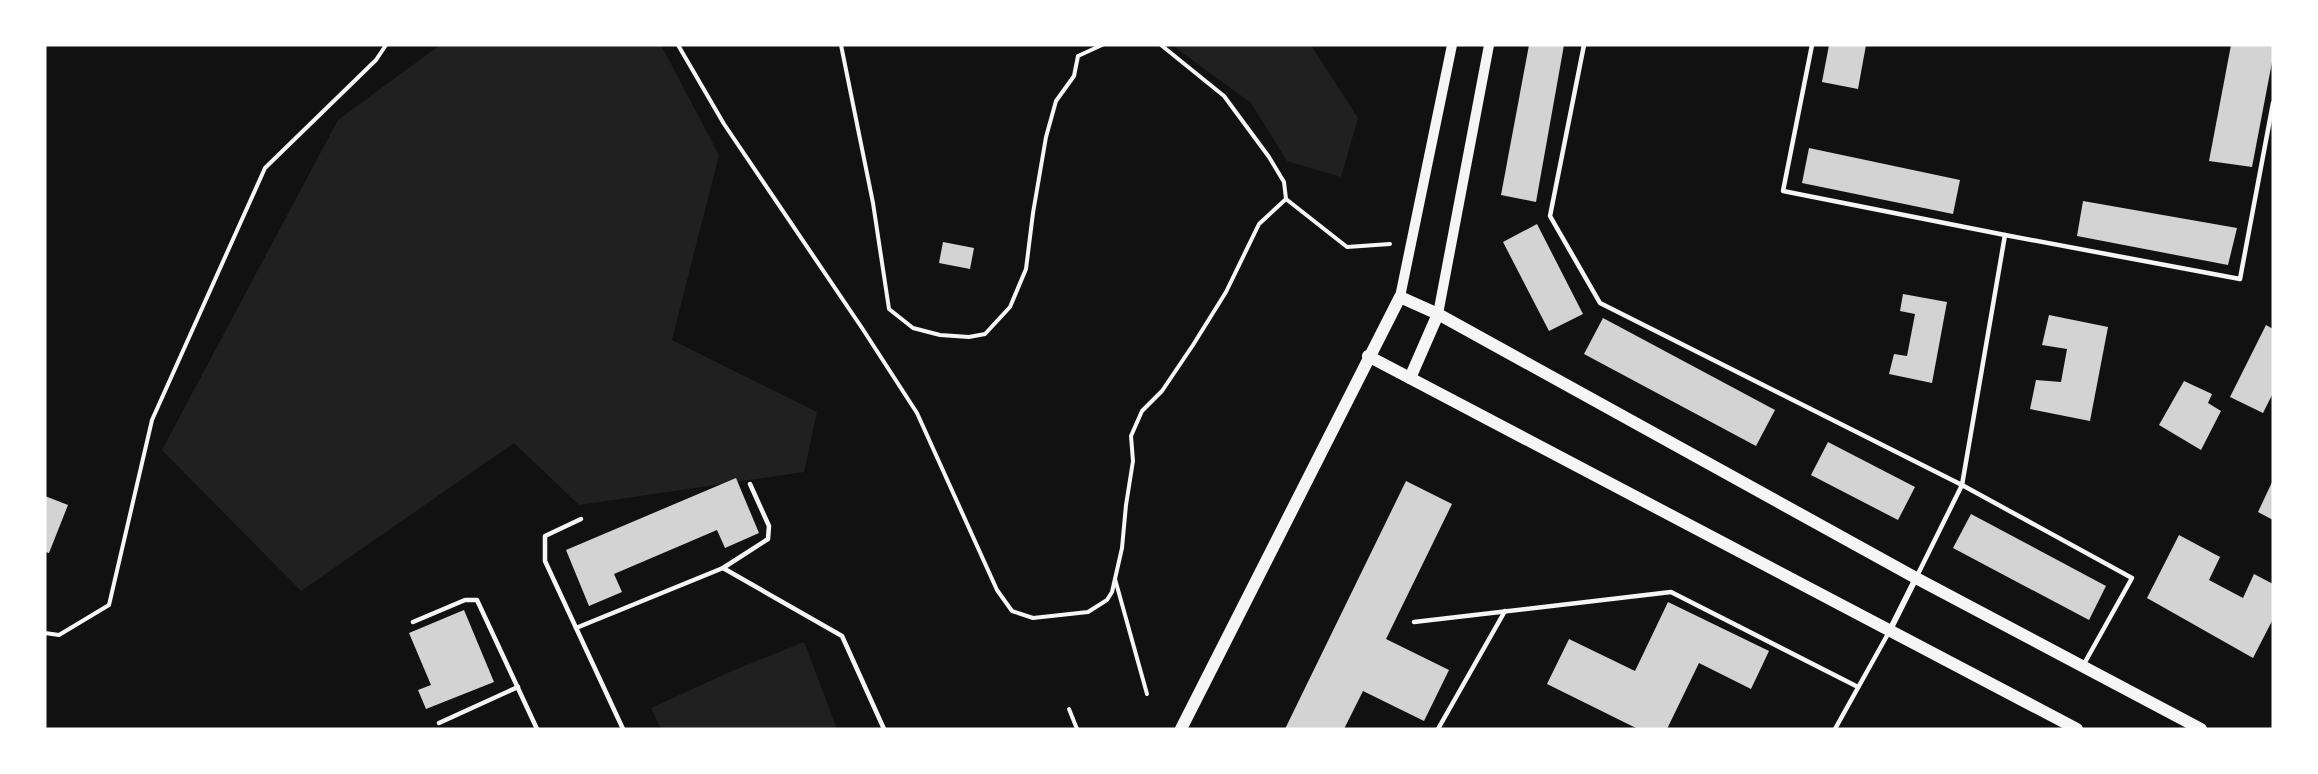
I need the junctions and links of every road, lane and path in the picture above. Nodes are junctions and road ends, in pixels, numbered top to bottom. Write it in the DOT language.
graph roads {
  1 [pos="386,45"];
  2 [pos="678,45"];
  3 [pos="841,45"];
  4 [pos="1102,45"];
  5 [pos="1161,45"];
  6 [pos="1452,45"];
  7 [pos="1489,45"];
  8 [pos="1584,45"];
  9 [pos="1812,45"];
  10 [pos="2273,104"];
  11 [pos="1286,199"];
  12 [pos="2005,235"];
  13 [pos="1390,244"];
  14 [pos="1400,297"];
  15 [pos="1438,314"];
  16 [pos="1368,357"];
  17 [pos="1410,378"];
  18 [pos="750,484"];
  19 [pos="1962,485"];
  20 [pos="580,519"];
  21 [pos="723,568"];
  22 [pos="1115,578"];
  23 [pos="1916,578"];
  24 [pos="1505,611"];
  25 [pos="413,622"];
  26 [pos="1414,622"];
  27 [pos="576,628"];
  28 [pos="1890,630"];
  29 [pos="45,633"];
  30 [pos="2082,666"];
  31 [pos="518,687"];
  32 [pos="1858,687"];
  33 [pos="1147,694"];
  34 [pos="1069,709"];
  35 [pos="439,723"];
  36 [pos="537,729"];
  37 [pos="623,729"];
  38 [pos="884,729"];
  39 [pos="1077,729"];
  40 [pos="1181,729"];
  41 [pos="1438,729"];
  42 [pos="1835,729"];
  43 [pos="2077,729"];
  44 [pos="2201,729"];
  1 -- 29 [label="path"];
  2 -- 22 [label="path"];
  3 -- 4 [label="path"];
  5 -- 11 [label="path"];
  6 -- 14 [label="street"];
  7 -- 15 [label="street"];
  8 -- 19 [label="lane"];
  9 -- 12 [label="lane"];
  10 -- 12 [label="lane"];
  11 -- 13 [label="path"];
  11 -- 22 [label="path"];
  12 -- 19 [label="lane"];
  14 -- 15 [label="main road"];
  14 -- 16 [label="main road"];
  15 -- 17 [label="main road"];
  15 -- 23 [label="main road"];
  16 -- 17 [label="main road"];
  16 -- 40 [label="main road"];
  17 -- 28 [label="main road"];
  18 -- 21 [label="lane"];
  19 -- 23 [label="lane"];
  19 -- 30 [label="lane"];
  20 -- 27 [label="lane"];
  21 -- 27 [label="lane"];
  21 -- 38 [label="lane"];
  22 -- 33 [label="path"];
  23 -- 28 [label="street"];
  23 -- 30 [label="main road"];
  24 -- 26 [label="lane"];
  24 -- 32 [label="lane"];
  24 -- 41 [label="lane"];
  25 -- 31 [label="lane"];
  27 -- 37 [label="lane"];
  28 -- 32 [label="lane"];
  28 -- 43 [label="main road"];
  30 -- 44 [label="main road"];
  31 -- 35 [label="lane"];
  31 -- 36 [label="lane"];
  32 -- 42 [label="lane"];
  34 -- 39 [label="path"];
}
